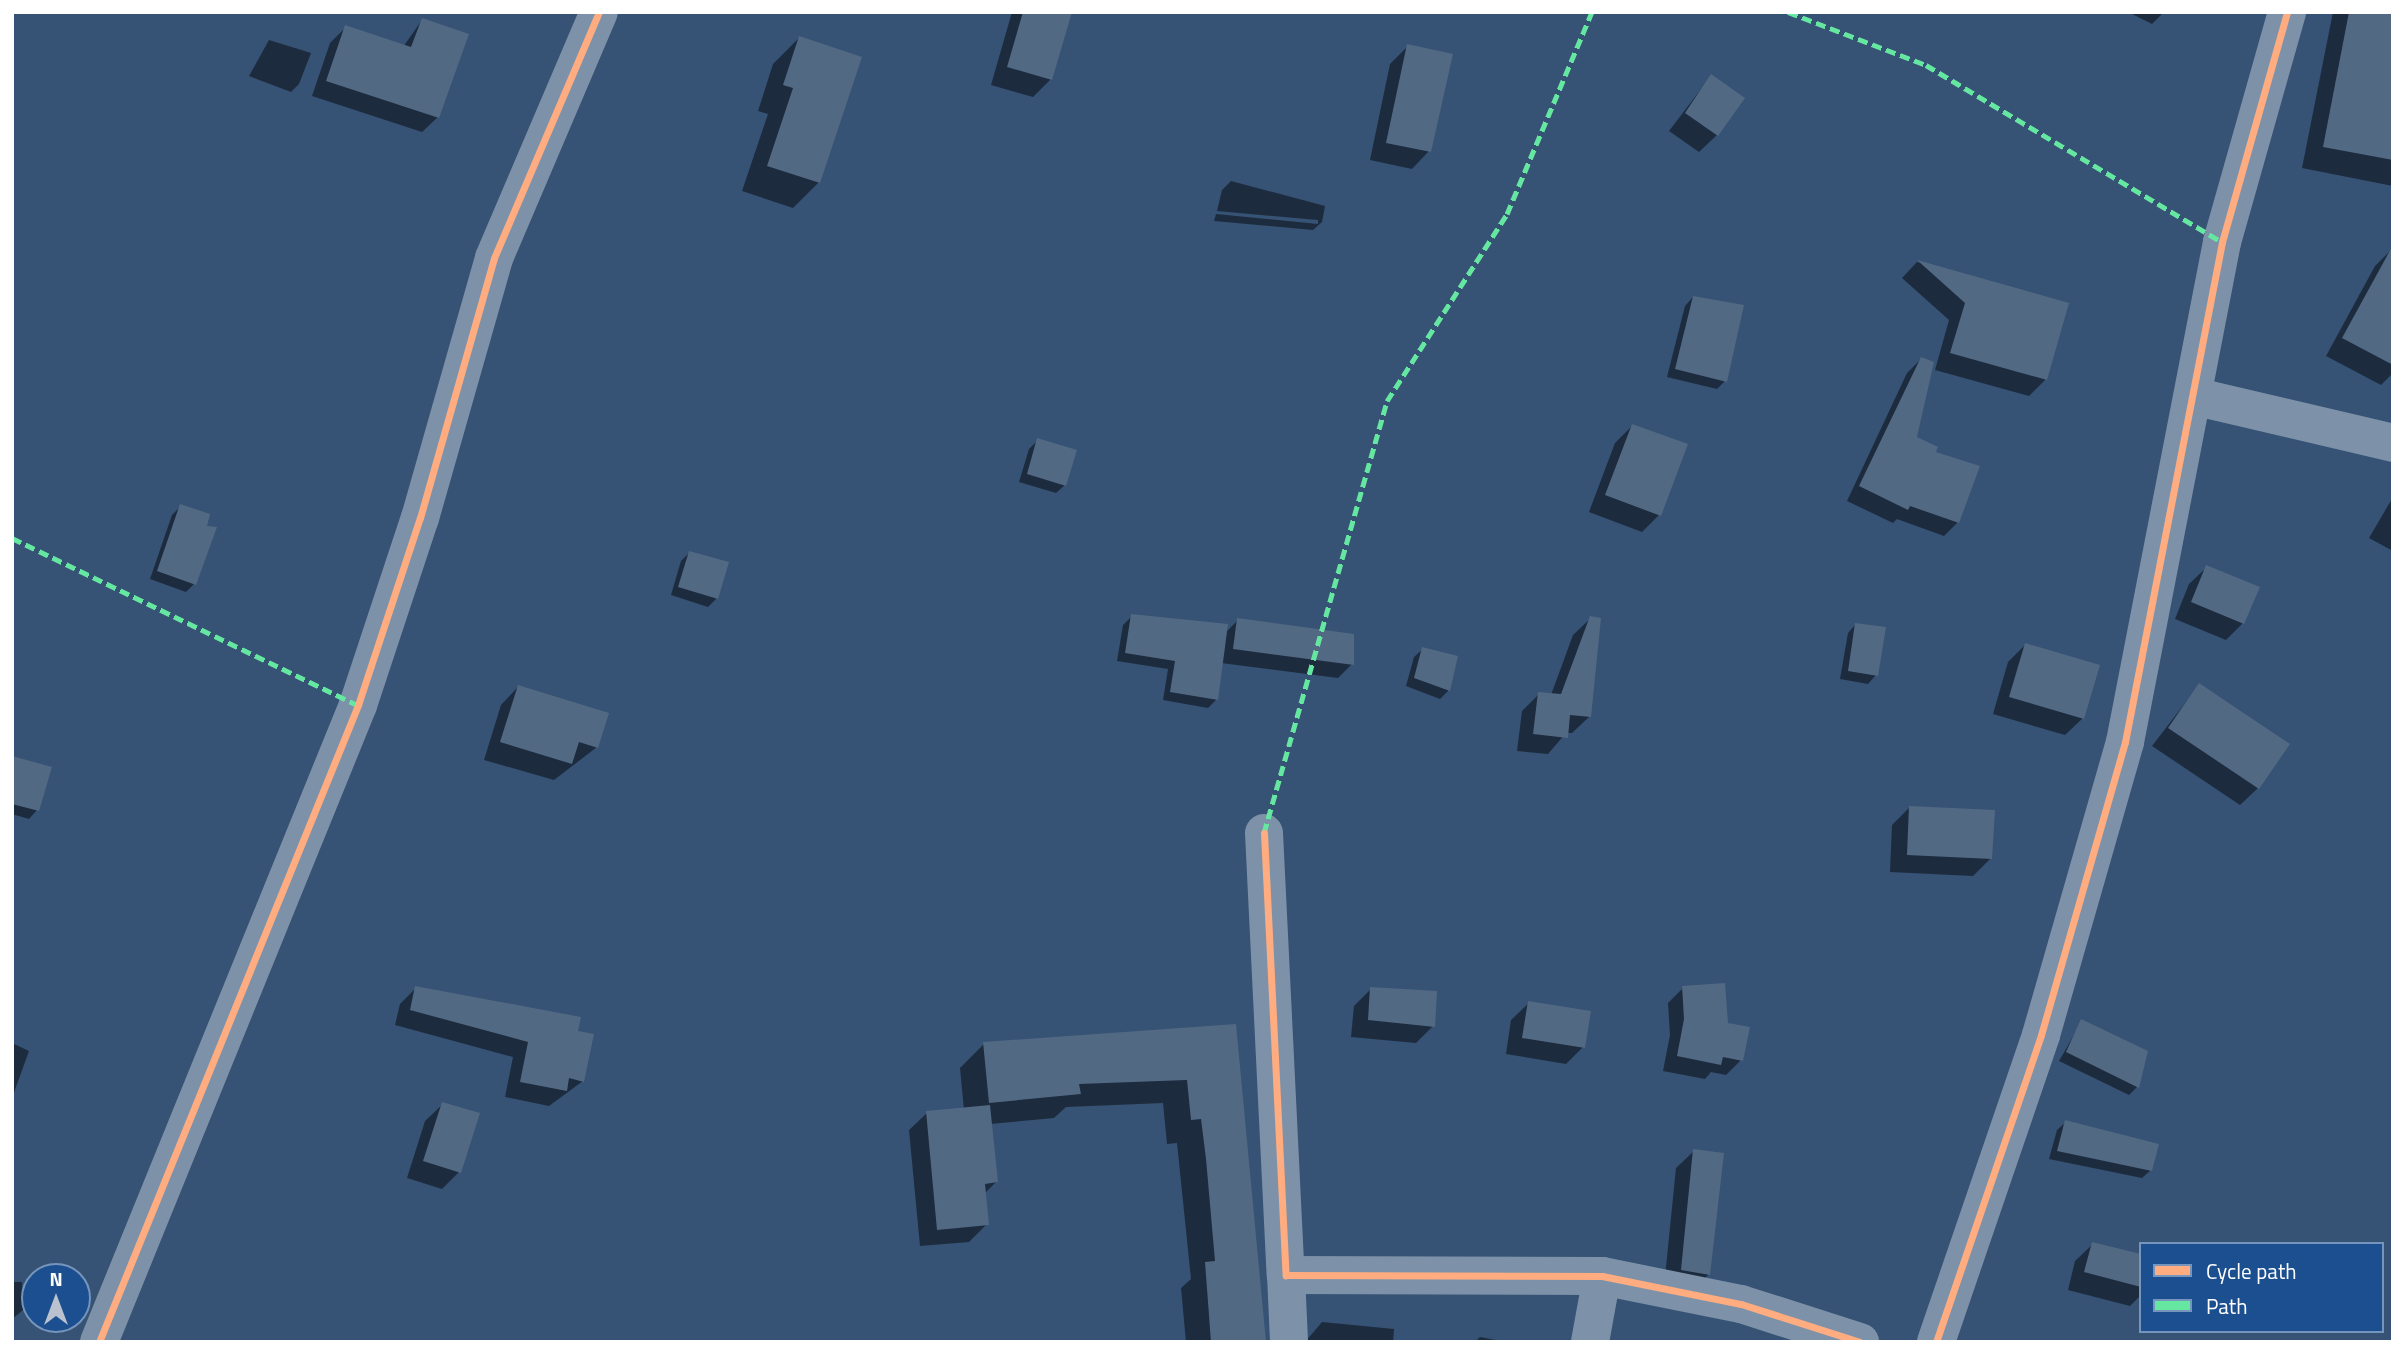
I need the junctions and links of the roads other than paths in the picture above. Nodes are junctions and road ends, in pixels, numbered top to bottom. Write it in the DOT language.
graph roads {
  1 [pos="599,12"];
  2 [pos="2287,12"];
  3 [pos="2193,396"];
  4 [pos="2393,443"];
  5 [pos="1264,833"];
  6 [pos="1286,1275"];
  7 [pos="1602,1276"];
  8 [pos="99,1342"];
  9 [pos="1289,1342"];
  10 [pos="1590,1342"];
  11 [pos="1860,1342"];
  12 [pos="1936,1342"];
  1 -- 8 [label="street"];
  2 -- 3 [label="street"];
  3 -- 4 [label="street"];
  3 -- 12 [label="street"];
  5 -- 6 [label="street"];
  6 -- 7 [label="street"];
  6 -- 9 [label="street"];
  7 -- 10 [label="street"];
  7 -- 11 [label="street"];
}
